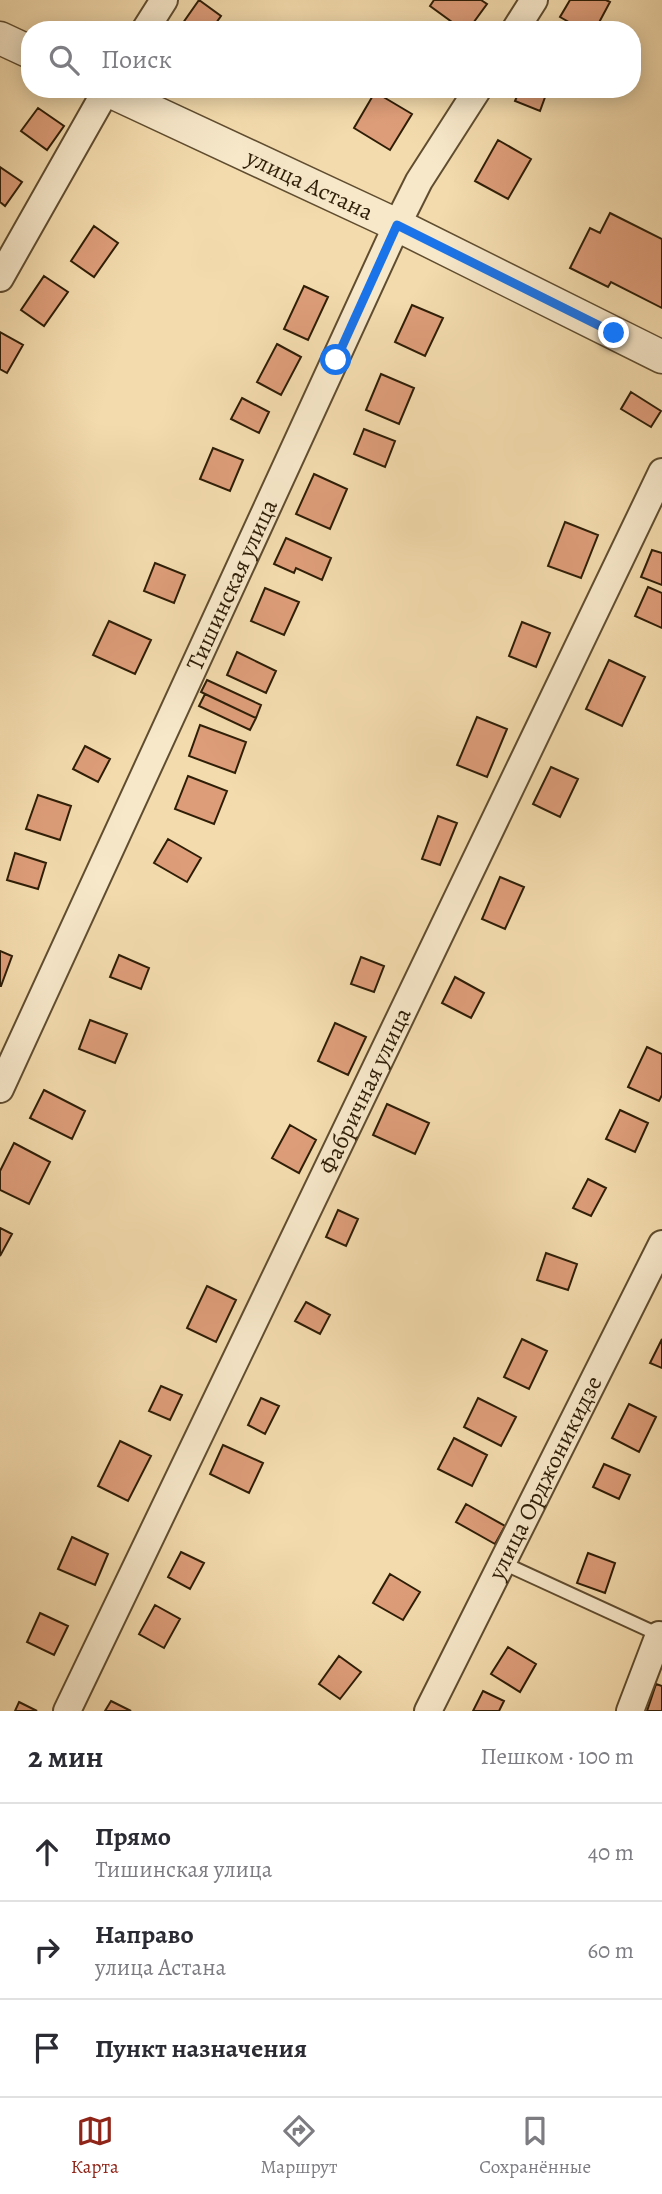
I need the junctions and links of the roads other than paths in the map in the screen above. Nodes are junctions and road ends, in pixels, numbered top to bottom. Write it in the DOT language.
graph roads {
  1 [pos="164,0"];
  2 [pos="534,0"];
  3 [pos="151,21"];
  4 [pos="521,21"];
  5 [pos="0,38"];
  6 [pos="21,48"];
  7 [pos="101,98"];
  8 [pos="125,98"];
  9 [pos="472,98"];
  10 [pos="397,225"];
  11 [pos="0,278"];
  12 [pos="662,357"];
  13 [pos="662,472"];
  14 [pos="0,1089"];
  15 [pos="662,1244"];
  16 [pos="503,1563"];
  17 [pos="661,1635"];
  18 [pos="67,1711"];
  19 [pos="428,1711"];
  20 [pos="630,1711"];
  1 -- 3 [label="street"];
  2 -- 4 [label="street"];
  5 -- 6 [label="street"];
  7 -- 11 [label="street"];
  8 -- 10 [label="street, улица Астана"];
  9 -- 10 [label="street, Тишинская улица"];
  10 -- 12 [label="street, улица Астана"];
  10 -- 14 [label="street, Тишинская улица"];
  13 -- 18 [label="street, Фабричная улица"];
  15 -- 16 [label="street, улица Орджоникидзе"];
  16 -- 17 [label="lane"];
  16 -- 19 [label="street, улица Орджоникидзе"];
  17 -- 20 [label="street"];
}
